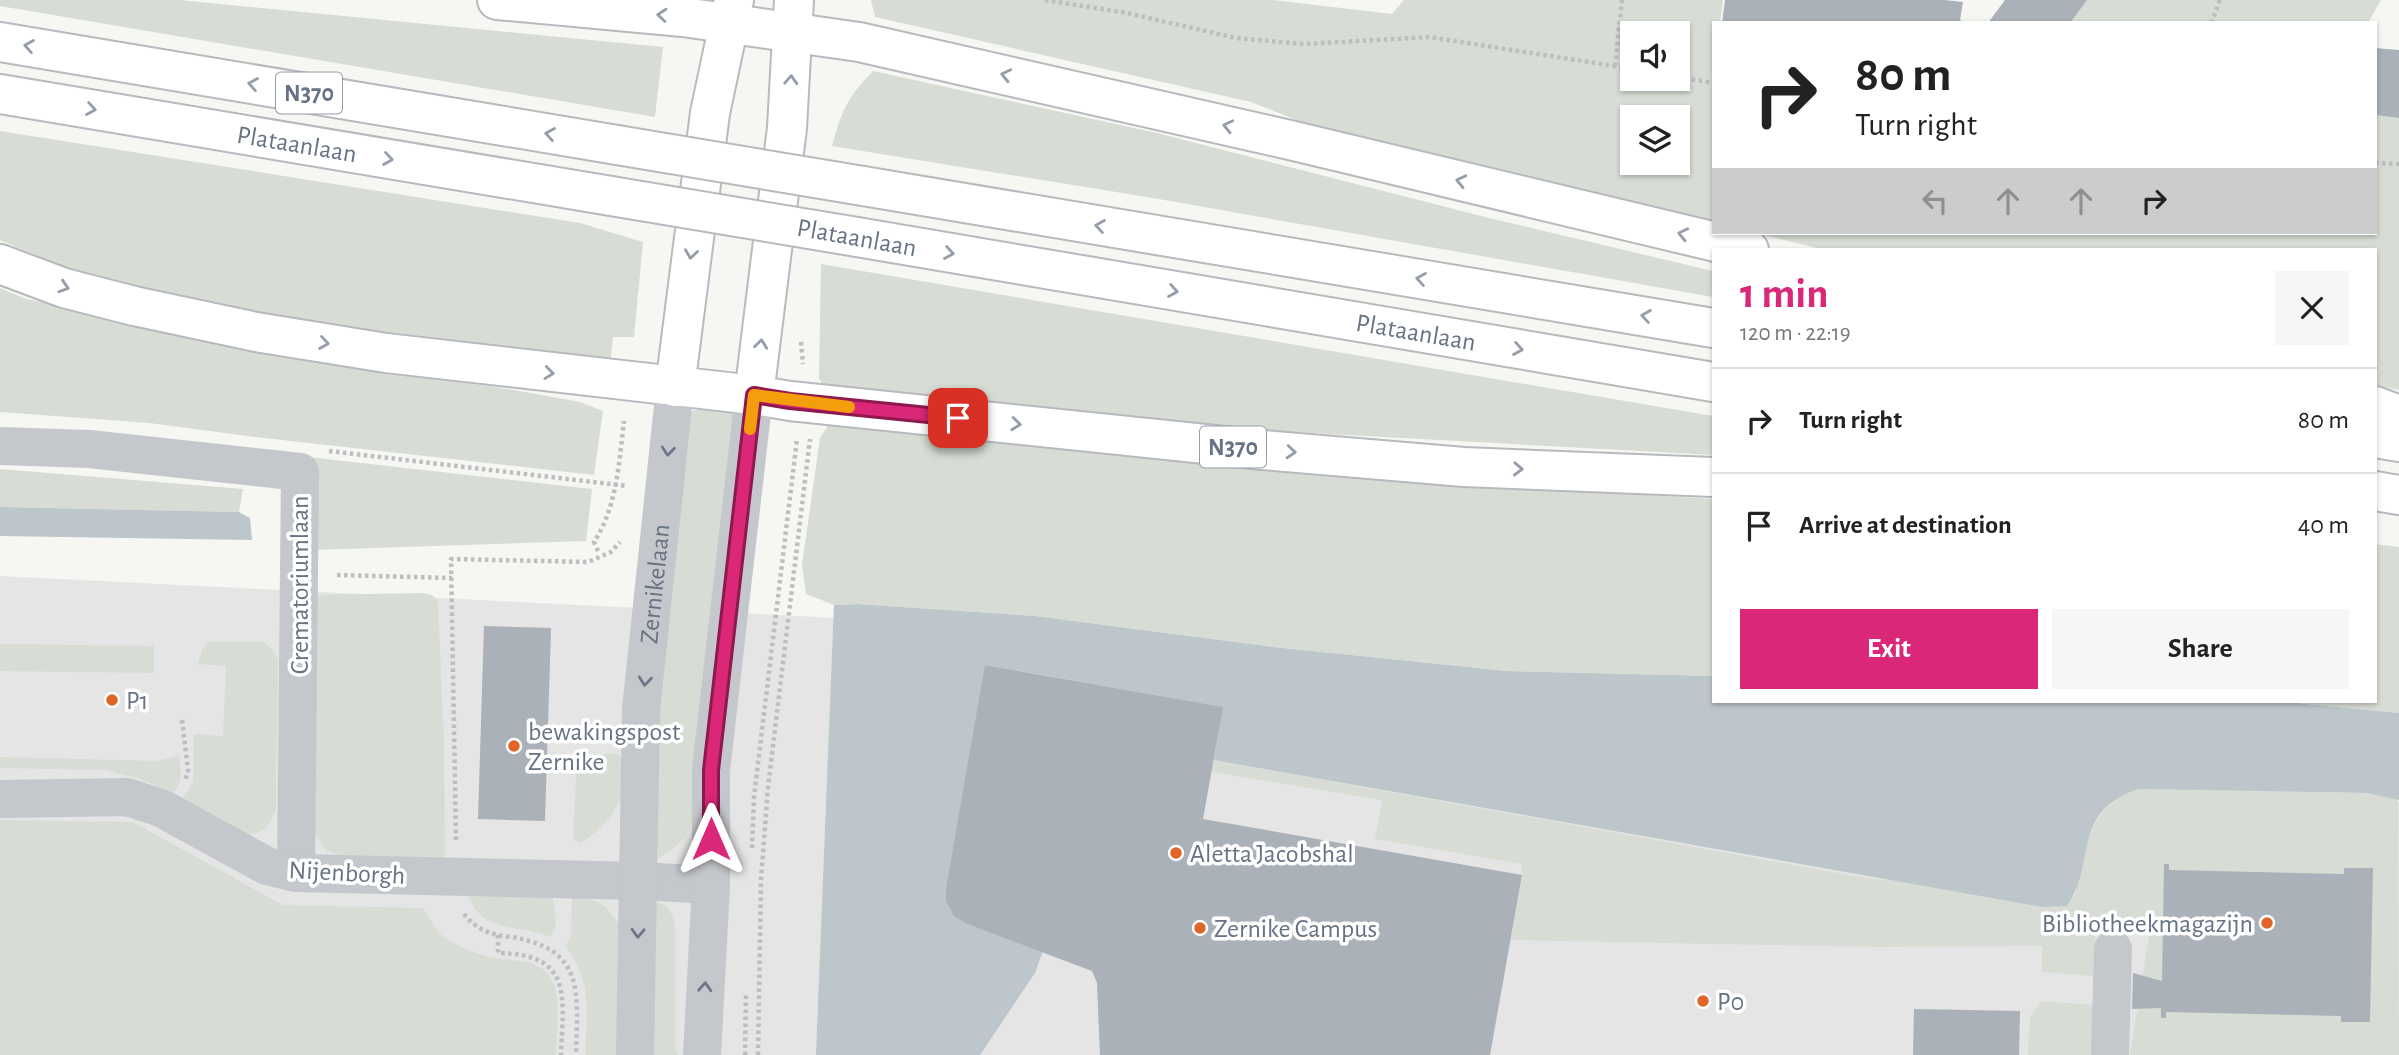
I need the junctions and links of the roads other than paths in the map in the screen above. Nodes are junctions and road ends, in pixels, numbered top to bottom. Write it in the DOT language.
graph roads {
  1 [pos="497,0"];
  2 [pos="732,12"];
  3 [pos="794,16"];
  4 [pos="0,42"];
  5 [pos="0,94"];
  6 [pos="1741,248"];
  7 [pos="0,264"];
  8 [pos="1712,328"];
  9 [pos="1712,382"];
  10 [pos="675,387"];
  11 [pos="754,395"];
  12 [pos="2377,407"];
  13 [pos="2399,415"];
  14 [pos="2377,438"];
  15 [pos="2399,442"];
  16 [pos="0,446"];
  17 [pos="1712,477"];
  18 [pos="2377,492"];
  19 [pos="2399,497"];
  20 [pos="2377,498"];
  21 [pos="0,799"];
  22 [pos="296,873"];
  23 [pos="640,881"];
  24 [pos="711,885"];
  25 [pos="2113,949"];
  26 [pos="635,1055"];
  27 [pos="702,1055"];
  28 [pos="2110,1055"];
  2 -- 1 [label="main road, one-way"];
  2 -- 3 [label="main road"];
  2 -- 10 [label="main road, Zernikelaan, one-way"];
  6 -- 3 [label="main road, one-way"];
  11 -- 3 [label="main road, one-way"];
  8 -- 4 [label="main road, Plataanlaan / N370, one-way, bridge"];
  5 -- 9 [label="main road, Plataanlaan / N370, one-way, bridge"];
  7 -- 10 [label="main road, N370, one-way"];
  10 -- 11 [label="main road, N370"];
  10 -- 23 [label="street, Zernikelaan, one-way"];
  11 -- 17 [label="main road, N370, one-way"];
  11 -- 24 [label="street"];
  12 -- 13 [label="main road"];
  14 -- 15 [label="main road"];
  16 -- 22 [label="street, Crematoriumlaan"];
  18 -- 19 [label="main road"];
  19 -- 20 [label="main road"];
  21 -- 22 [label="street, Nijenborgh"];
  22 -- 23 [label="street, Nijenborgh"];
  23 -- 24 [label="street, Nijenborgh"];
  23 -- 26 [label="street, Zernikelaan, one-way"];
  27 -- 24 [label="street, one-way"];
  25 -- 28 [label="street"];
}
